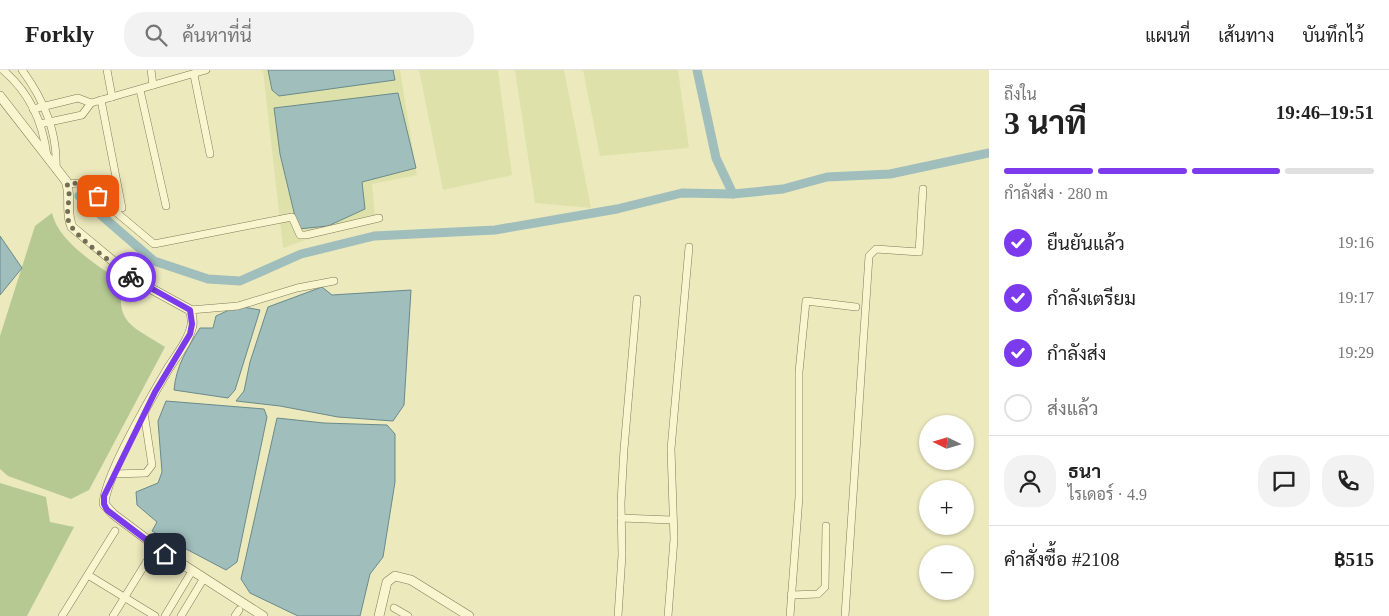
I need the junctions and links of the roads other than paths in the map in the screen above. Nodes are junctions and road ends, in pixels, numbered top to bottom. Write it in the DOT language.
graph roads {
  1 [pos="3,70"];
  2 [pos="22,70"];
  3 [pos="107,70"];
  4 [pos="151,70"];
  5 [pos="206,70"];
  6 [pos="194,75"];
  7 [pos="153,85"];
  8 [pos="140,90"];
  9 [pos="0,96"];
  10 [pos="112,97"];
  11 [pos="101,100"];
  12 [pos="91,103"];
  13 [pos="44,106"];
  14 [pos="33,109"];
  15 [pos="50,122"];
  16 [pos="40,124"];
  17 [pos="210,154"];
  18 [pos="47,156"];
  19 [pos="56,169"];
  20 [pos="67,184"];
  21 [pos="923,189"];
  22 [pos="166,206"];
  23 [pos="122,208"];
  24 [pos="379,218"];
  25 [pos="689,247"];
  26 [pos="334,281"];
  27 [pos="637,298"];
  28 [pos="856,307"];
  29 [pos="190,310"];
  30 [pos="144,412"];
  31 [pos="114,474"];
  32 [pos="621,518"];
  33 [pos="672,520"];
  34 [pos="826,526"];
  35 [pos="115,531"];
  36 [pos="152,553"];
  37 [pos="192,571"];
  38 [pos="88,575"];
  39 [pos="204,578"];
  40 [pos="791,595"];
  41 [pos="125,598"];
  42 [pos="394,608"];
  43 [pos="62,616"];
  44 [pos="113,616"];
  45 [pos="155,616"];
  46 [pos="165,616"];
  47 [pos="181,616"];
  48 [pos="262,616"];
  49 [pos="379,616"];
  50 [pos="408,616"];
  51 [pos="469,616"];
  52 [pos="618,616"];
  53 [pos="668,616"];
  54 [pos="790,616"];
  55 [pos="845,616"];
  1 -- 14 [label="street"];
  2 -- 13 [label="street"];
  3 -- 10 [label="street"];
  4 -- 7 [label="street"];
  5 -- 6 [label="street"];
  6 -- 7 [label="street"];
  6 -- 17 [label="street"];
  7 -- 8 [label="street"];
  8 -- 10 [label="street"];
  8 -- 22 [label="street"];
  9 -- 18 [label="street"];
  10 -- 11 [label="street"];
  11 -- 12 [label="street"];
  11 -- 23 [label="street"];
  12 -- 13 [label="street"];
  12 -- 15 [label="street"];
  13 -- 14 [label="street"];
  13 -- 15 [label="street"];
  14 -- 16 [label="street"];
  15 -- 16 [label="street"];
  15 -- 19 [label="street"];
  16 -- 18 [label="street"];
  18 -- 19 [label="street"];
  19 -- 20 [label="street"];
  20 -- 24 [label="street"];
  20 -- 29 [label="street"];
  21 -- 55 [label="street"];
  25 -- 33 [label="street"];
  26 -- 29 [label="street"];
  27 -- 32 [label="street"];
  28 -- 40 [label="street"];
  29 -- 30 [label="street"];
  30 -- 31 [label="street"];
  30 -- 31 [label="street"];
  31 -- 37 [label="street"];
  32 -- 33 [label="street"];
  32 -- 52 [label="street"];
  33 -- 53 [label="street"];
  34 -- 40 [label="street"];
  35 -- 38 [label="street"];
  36 -- 41 [label="street"];
  37 -- 39 [label="street"];
  37 -- 46 [label="street"];
  38 -- 41 [label="street"];
  38 -- 43 [label="street"];
  39 -- 47 [label="street"];
  39 -- 48 [label="street"];
  40 -- 54 [label="street"];
  41 -- 44 [label="street"];
  41 -- 45 [label="street"];
  42 -- 50 [label="street"];
  49 -- 51 [label="street"];
}
